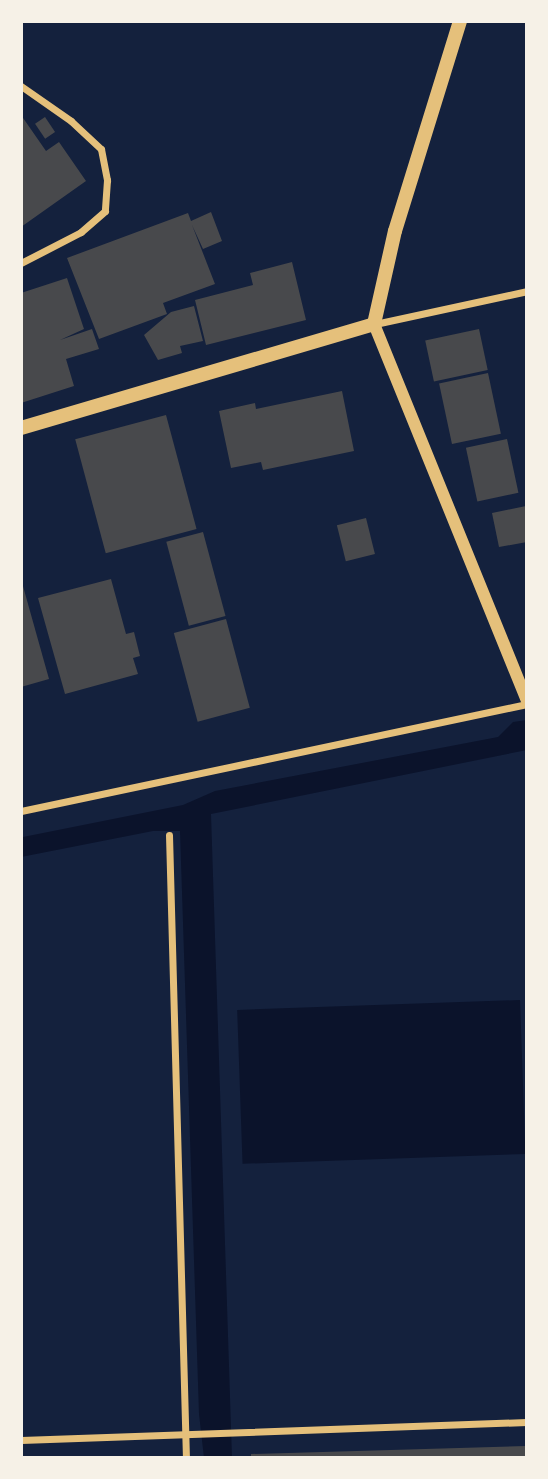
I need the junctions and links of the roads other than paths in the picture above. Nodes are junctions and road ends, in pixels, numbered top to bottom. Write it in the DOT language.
graph roads {
  1 [pos="460,21"];
  2 [pos="21,86"];
  3 [pos="21,263"];
  4 [pos="527,291"];
  5 [pos="374,324"];
  6 [pos="21,428"];
  7 [pos="527,702"];
  8 [pos="23,810"];
  9 [pos="169,835"];
  10 [pos="527,1422"];
  11 [pos="185,1435"];
  12 [pos="21,1440"];
  13 [pos="186,1458"];
  1 -- 5 [label="main road"];
  2 -- 3 [label="street"];
  4 -- 5 [label="street"];
  5 -- 6 [label="main road"];
  5 -- 7 [label="street"];
  7 -- 8 [label="street"];
  9 -- 11 [label="street"];
  10 -- 11 [label="street"];
  11 -- 12 [label="street"];
  11 -- 13 [label="street"];
}
